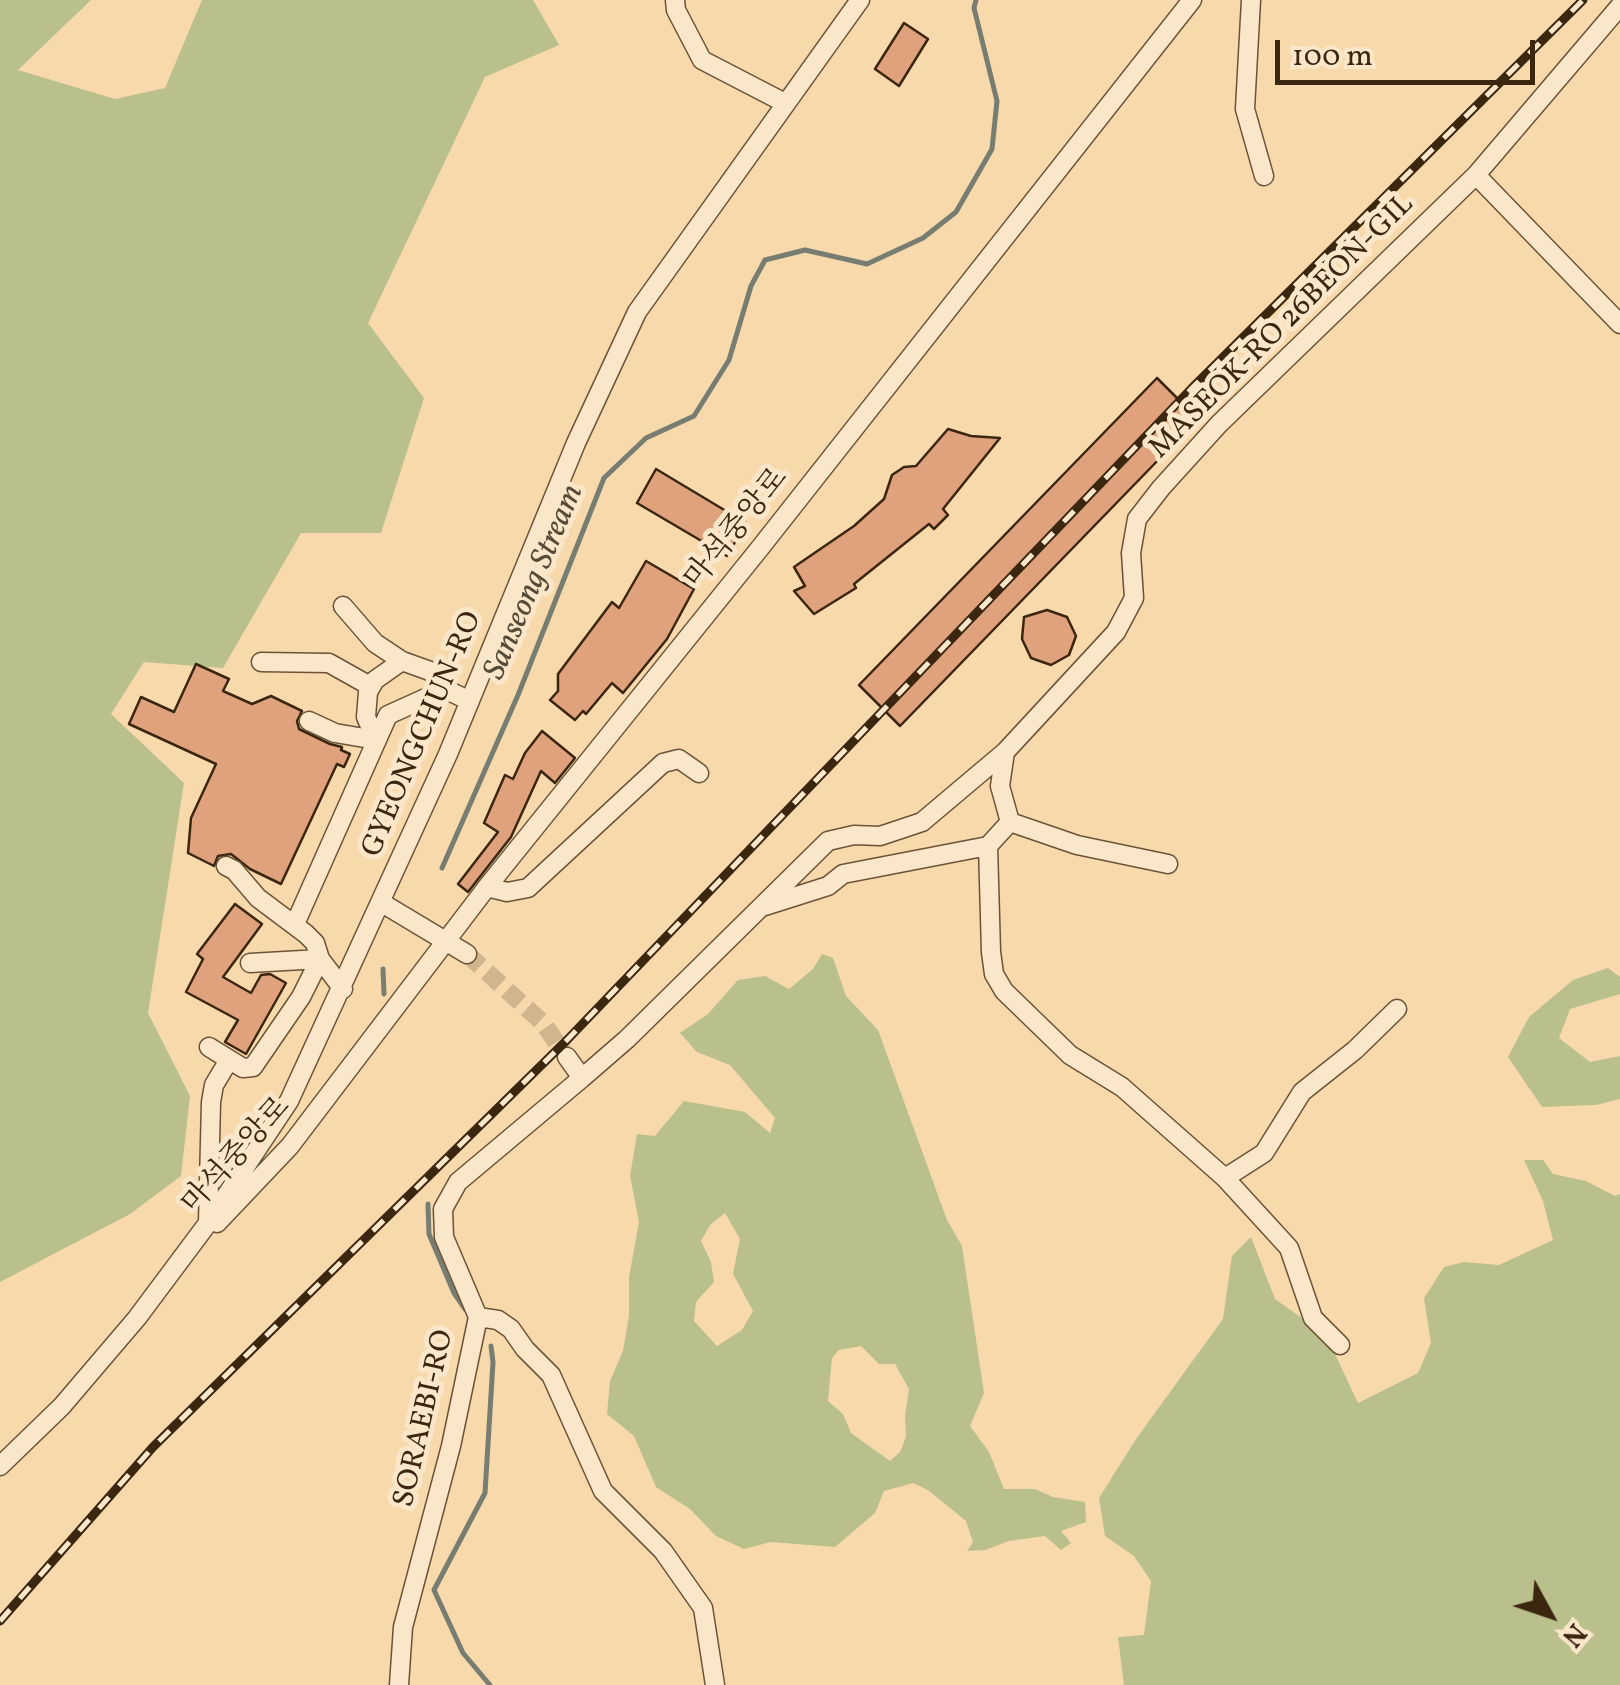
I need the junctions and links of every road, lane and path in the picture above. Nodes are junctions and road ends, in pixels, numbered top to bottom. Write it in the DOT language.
graph roads {
  1 [pos="675,0"];
  2 [pos="860,0"];
  3 [pos="1192,0"];
  4 [pos="1251,0"];
  5 [pos="1620,6"];
  6 [pos="786,103"];
  7 [pos="1476,174"];
  8 [pos="1264,176"];
  9 [pos="1620,324"];
  10 [pos="343,606"];
  11 [pos="402,661"];
  12 [pos="261,662"];
  13 [pos="370,686"];
  14 [pos="449,691"];
  15 [pos="470,701"];
  16 [pos="309,722"];
  17 [pos="376,740"];
  18 [pos="1005,752"];
  19 [pos="699,773"];
  20 [pos="1010,822"];
  21 [pos="988,846"];
  22 [pos="1168,864"];
  23 [pos="226,866"];
  24 [pos="487,887"];
  25 [pos="382,903"];
  26 [pos="765,906"];
  27 [pos="294,924"];
  28 [pos="448,940"];
  29 [pos="467,954"];
  30 [pos="323,961"];
  31 [pos="250,963"];
  32 [pos="343,989"];
  33 [pos="1398,1009"];
  34 [pos="209,1047"];
  35 [pos="567,1056"];
  36 [pos="229,1060"];
  37 [pos="582,1078"];
  38 [pos="329,1096"];
  39 [pos="289,1101"];
  40 [pos="1225,1178"];
  41 [pos="208,1223"];
  42 [pos="186,1254"];
  43 [pos="478,1317"];
  44 [pos="1340,1345"];
  45 [pos="0,1466"];
  46 [pos="399,1685"];
  47 [pos="715,1685"];
  1 -- 6 [label="street"];
  2 -- 6 [label="street, GYEONGCHUN-RO"];
  3 -- 24 [label="street, 마석중앙로"];
  4 -- 8 [label="street"];
  5 -- 7 [label="street, MASEOK-RO 26BEON-GIL"];
  6 -- 15 [label="street, GYEONGCHUN-RO"];
  7 -- 9 [label="street"];
  7 -- 18 [label="street, MASEOK-RO 26BEON-GIL"];
  10 -- 11 [label="street"];
  11 -- 13 [label="street"];
  11 -- 14 [label="street"];
  12 -- 13 [label="street"];
  13 -- 17 [label="street"];
  14 -- 15 [label="street"];
  14 -- 17 [label="street"];
  15 -- 25 [label="street, GYEONGCHUN-RO"];
  16 -- 17 [label="street"];
  17 -- 27 [label="street"];
  18 -- 20 [label="street"];
  18 -- 26 [label="street, MASEOK-RO 26BEON-GIL"];
  19 -- 24 [label="street"];
  20 -- 21 [label="street"];
  20 -- 22 [label="street"];
  21 -- 26 [label="street"];
  21 -- 40 [label="street"];
  23 -- 27 [label="street"];
  24 -- 28 [label="street, 마석중앙로"];
  25 -- 28 [label="street"];
  25 -- 32 [label="street, GYEONGCHUN-RO"];
  26 -- 37 [label="street, MASEOK-RO 26BEON-GIL"];
  27 -- 30 [label="street"];
  28 -- 29 [label="street"];
  28 -- 38 [label="street, 마석중앙로"];
  30 -- 31 [label="street"];
  30 -- 32 [label="street"];
  30 -- 36 [label="street"];
  32 -- 39 [label="street, GYEONGCHUN-RO"];
  33 -- 40 [label="street"];
  34 -- 36 [label="street"];
  35 -- 37 [label="street"];
  36 -- 41 [label="street"];
  37 -- 43 [label="street, SORAEBI-RO"];
  38 -- 39 [label="street, 마석중앙로"];
  38 -- 42 [label="street, 마석중앙로"];
  39 -- 41 [label="street, GYEONGCHUN-RO"];
  40 -- 44 [label="street"];
  41 -- 42 [label="street, GYEONGCHUN-RO"];
  42 -- 45 [label="street, GYEONGCHUN-RO"];
  43 -- 46 [label="street, SORAEBI-RO"];
  43 -- 47 [label="street"];
}
